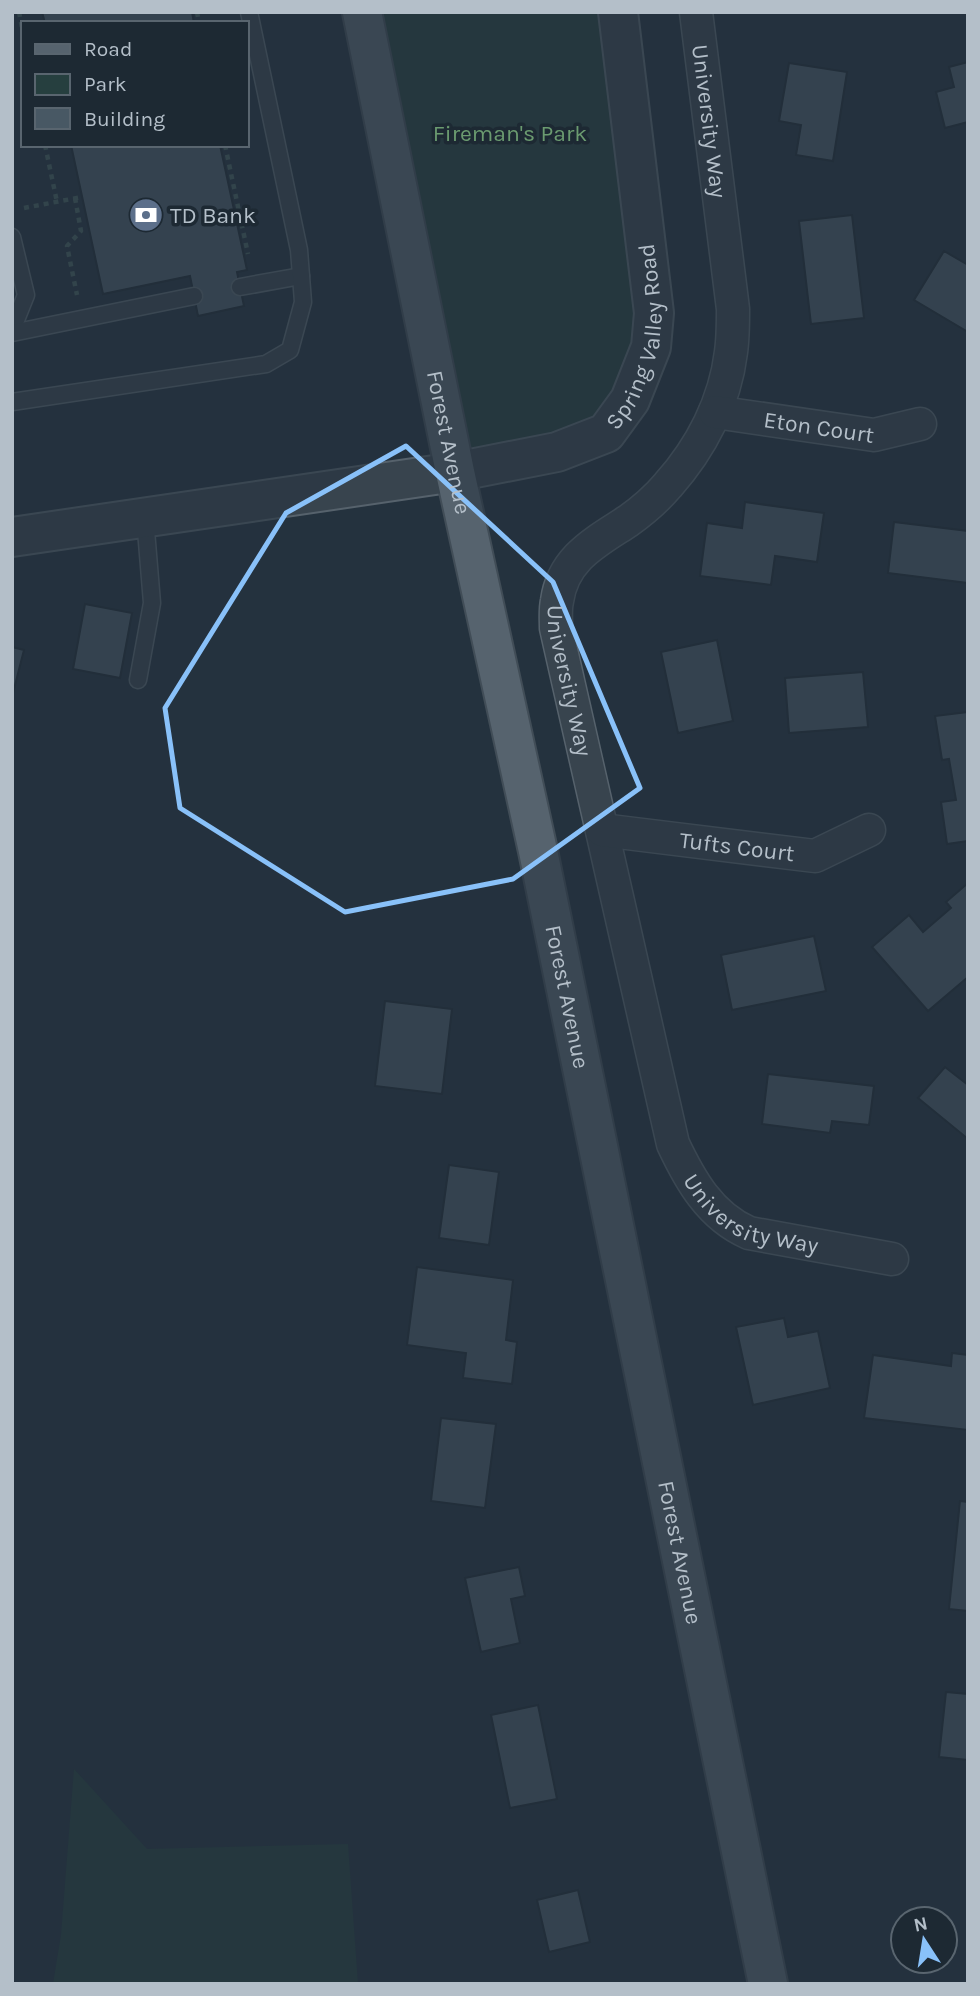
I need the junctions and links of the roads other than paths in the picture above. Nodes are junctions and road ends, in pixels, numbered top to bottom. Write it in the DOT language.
graph roads {
  1 [pos="249,12"];
  2 [pos="362,12"];
  3 [pos="618,12"];
  4 [pos="696,12"];
  5 [pos="12,237"];
  6 [pos="301,276"];
  7 [pos="240,287"];
  8 [pos="194,296"];
  9 [pos="12,331"];
  10 [pos="12,402"];
  11 [pos="715,412"];
  12 [pos="920,424"];
  13 [pos="455,472"];
  14 [pos="145,518"];
  15 [pos="12,537"];
  16 [pos="138,680"];
  17 [pos="601,830"];
  18 [pos="869,830"];
  19 [pos="892,1259"];
  20 [pos="768,1984"];
  1 -- 6 [label="lane"];
  2 -- 13 [label="main road, Forest Avenue"];
  3 -- 13 [label="street, Spring Valley Road"];
  4 -- 11 [label="street, University Way"];
  5 -- 9 [label="lane"];
  6 -- 7 [label="lane"];
  6 -- 10 [label="lane"];
  8 -- 9 [label="lane"];
  11 -- 12 [label="street, Eton Court"];
  11 -- 17 [label="street, University Way"];
  13 -- 14 [label="street, Spring Valley Road"];
  13 -- 20 [label="main road, Forest Avenue"];
  14 -- 15 [label="street, Spring Valley Road"];
  14 -- 16 [label="lane"];
  17 -- 18 [label="street, Tufts Court"];
  17 -- 19 [label="street, University Way"];
}
